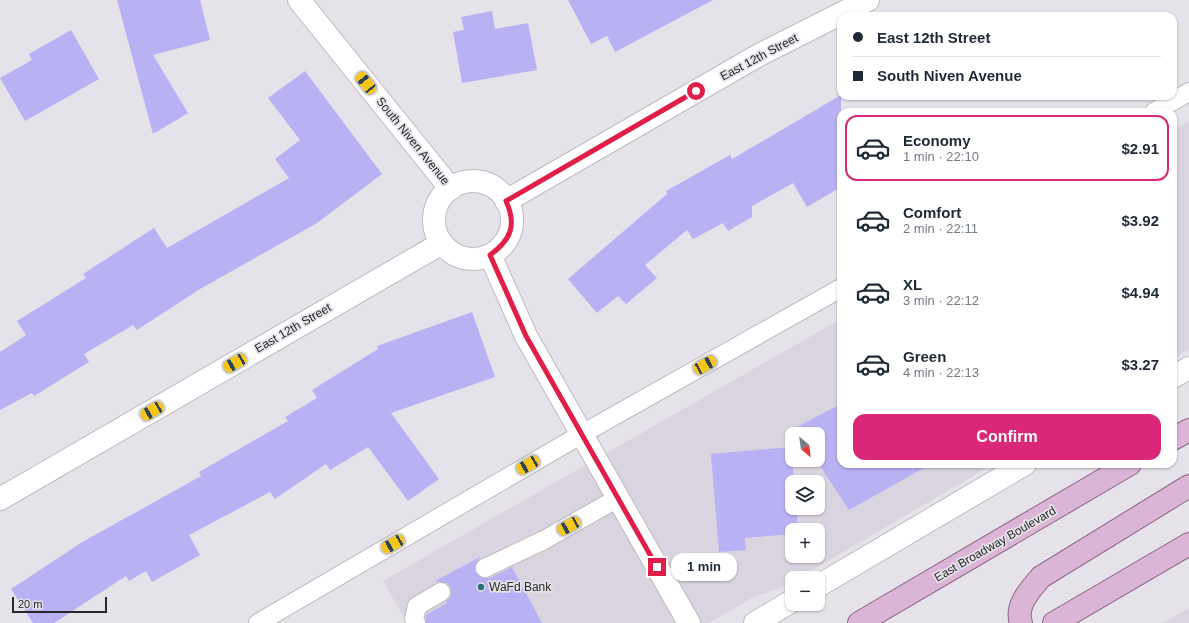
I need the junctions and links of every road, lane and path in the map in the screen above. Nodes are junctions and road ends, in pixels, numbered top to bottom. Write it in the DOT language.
graph roads {
  1 [pos="299,0"];
  2 [pos="868,0"];
  3 [pos="844,12"];
  4 [pos="837,16"];
  5 [pos="1189,92"];
  6 [pos="1177,99"];
  7 [pos="1175,100"];
  8 [pos="1161,108"];
  9 [pos="451,189"];
  10 [pos="506,201"];
  11 [pos="442,243"];
  12 [pos="490,255"];
  13 [pos="837,290"];
  14 [pos="1189,368"];
  15 [pos="1177,375"];
  16 [pos="1189,430"];
  17 [pos="582,434"];
  18 [pos="1177,437"];
  19 [pos="1018,468"];
  20 [pos="1123,468"];
  21 [pos="1189,486"];
  22 [pos="618,498"];
  23 [pos="0,499"];
  24 [pos="1189,544"];
  25 [pos="485,568"];
  26 [pos="825,582"];
  27 [pos="441,592"];
  28 [pos="785,605"];
  29 [pos="1059,622"];
  30 [pos="258,623"];
  31 [pos="416,623"];
  32 [pos="689,623"];
  33 [pos="755,623"];
  34 [pos="859,623"];
  35 [pos="1021,623"];
  1 -- 9 [label="street, South Niven Avenue"];
  2 -- 3 [label="street, East 12th Street"];
  4 -- 10 [label="street, East 12th Street"];
  5 -- 6 [label="lane"];
  7 -- 8 [label="lane"];
  9 -- 10 [label="street"];
  9 -- 11 [label="street"];
  10 -- 12 [label="street"];
  11 -- 12 [label="street"];
  11 -- 23 [label="street, East 12th Street"];
  12 -- 17 [label="street"];
  13 -- 17 [label="lane"];
  14 -- 15 [label="street"];
  16 -- 18 [label="main road"];
  17 -- 22 [label="street"];
  17 -- 30 [label="lane"];
  19 -- 26 [label="street"];
  20 -- 34 [label="main road, East Broadway Boulevard"];
  21 -- 35 [label="main road"];
  22 -- 25 [label="lane"];
  22 -- 32 [label="street"];
  24 -- 29 [label="main road"];
  27 -- 31 [label="lane"];
  28 -- 33 [label="street"];
}
